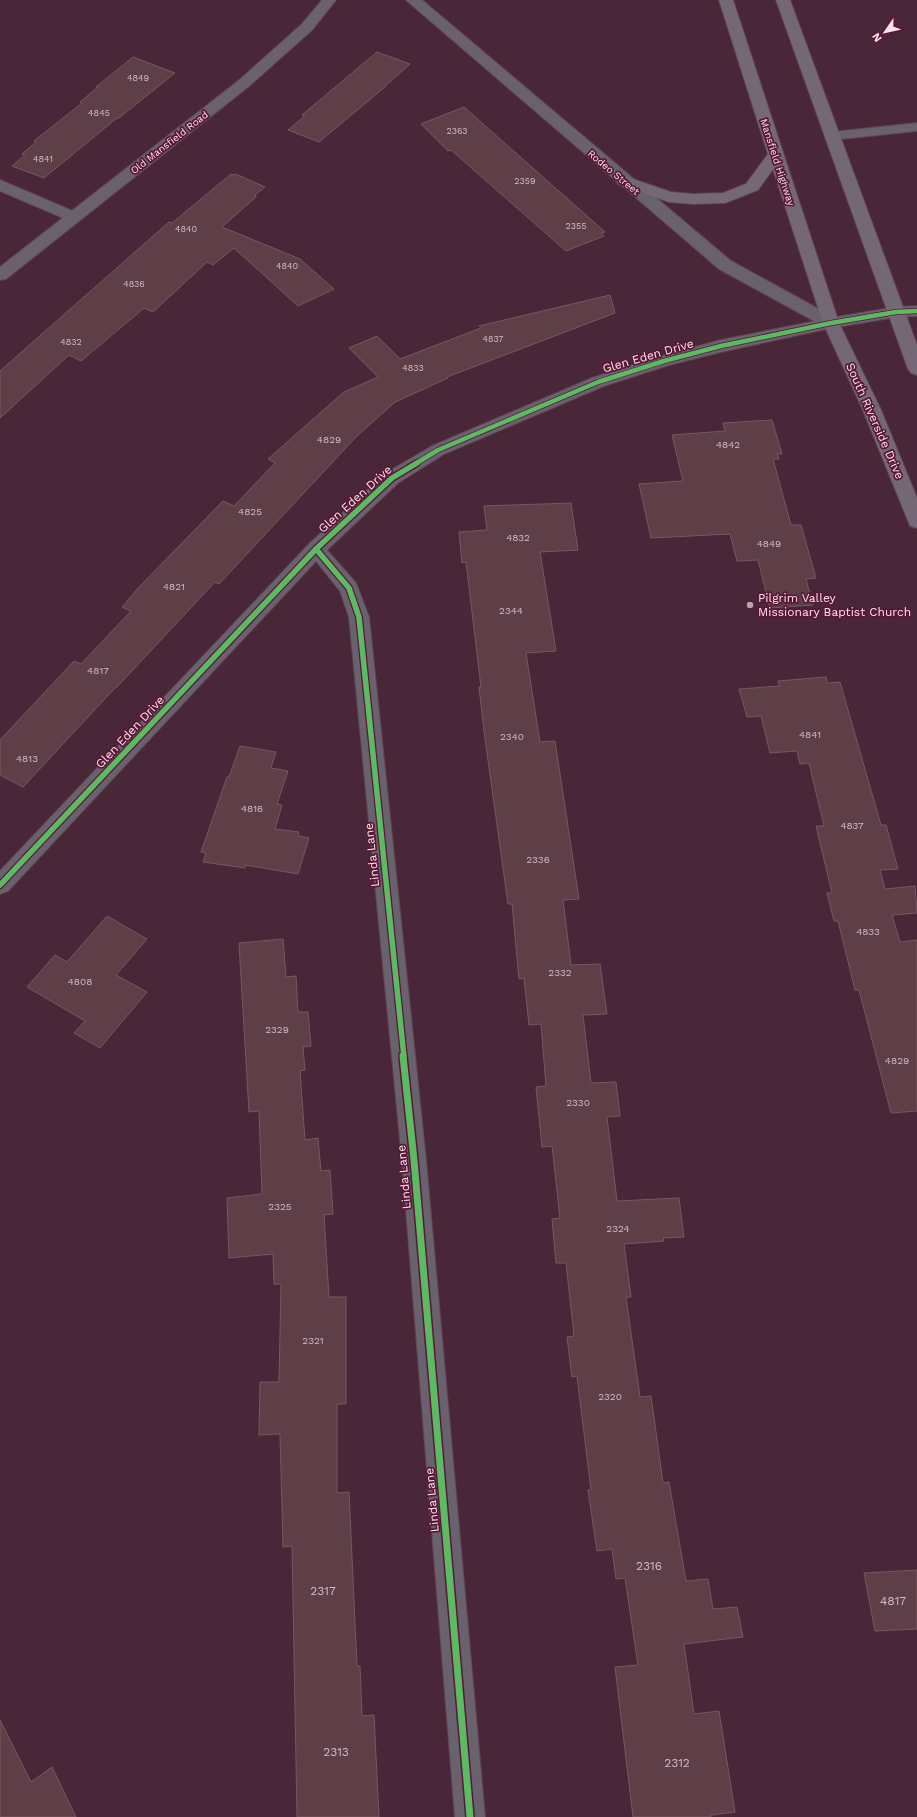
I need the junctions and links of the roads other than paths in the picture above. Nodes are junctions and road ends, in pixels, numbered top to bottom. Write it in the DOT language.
graph roads {
  1 [pos="329,0"];
  2 [pos="413,0"];
  3 [pos="726,0"];
  4 [pos="783,0"];
  5 [pos="917,127"];
  6 [pos="832,136"];
  7 [pos="776,155"];
  8 [pos="624,181"];
  9 [pos="0,185"];
  10 [pos="74,217"];
  11 [pos="0,275"];
  12 [pos="917,311"];
  13 [pos="896,312"];
  14 [pos="830,323"];
  15 [pos="917,369"];
  16 [pos="917,521"];
  17 [pos="316,550"];
  18 [pos="0,885"];
  19 [pos="470,1817"];
  1 -- 10 [label="street, Old Mansfield Road"];
  2 -- 8 [label="street, Rodeo Street"];
  3 -- 7 [label="main road, Mansfield Highway"];
  4 -- 6 [label="main road"];
  5 -- 6 [label="lane"];
  6 -- 13 [label="main road"];
  7 -- 8 [label="main road"];
  7 -- 14 [label="main road, Mansfield Highway"];
  8 -- 14 [label="street, Rodeo Street"];
  9 -- 10 [label="street"];
  10 -- 11 [label="street, Old Mansfield Road"];
  12 -- 13 [label="street, Glen Eden Drive"];
  13 -- 14 [label="street, Glen Eden Drive"];
  13 -- 15 [label="main road"];
  14 -- 16 [label="main road, South Riverside Drive"];
  14 -- 17 [label="street, Glen Eden Drive"];
  17 -- 18 [label="street, Glen Eden Drive"];
  17 -- 19 [label="street, Linda Lane"];
}
